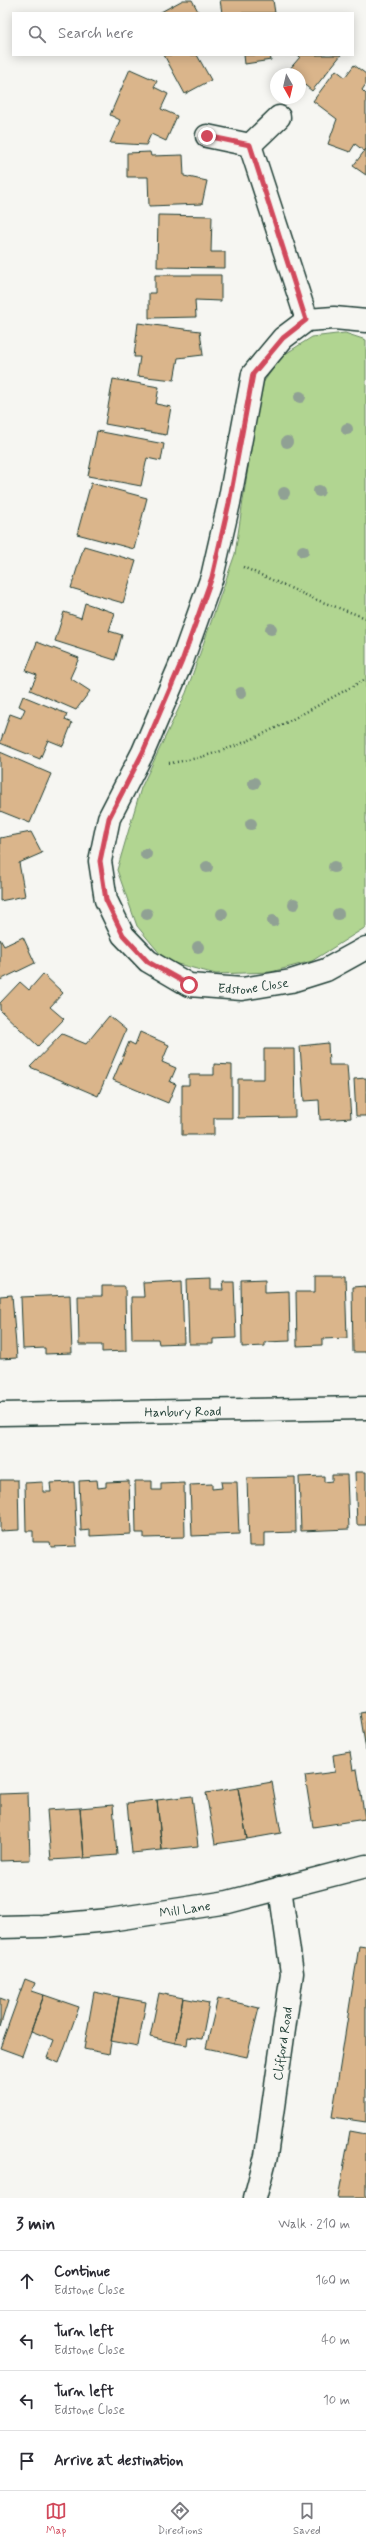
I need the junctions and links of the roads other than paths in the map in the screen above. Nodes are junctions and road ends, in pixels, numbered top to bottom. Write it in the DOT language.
graph roads {
  1 [pos="279,117"];
  2 [pos="207,136"];
  3 [pos="250,145"];
  4 [pos="306,320"];
  5 [pos="366,321"];
  6 [pos="366,948"];
  7 [pos="366,1408"];
  8 [pos="0,1414"];
  9 [pos="366,1866"];
  10 [pos="280,1888"];
  11 [pos="0,1927"];
  12 [pos="255,2198"];
  1 -- 3 [label="street"];
  2 -- 3 [label="street"];
  3 -- 4 [label="street"];
  4 -- 5 [label="street"];
  4 -- 6 [label="street, Edstone Close"];
  7 -- 8 [label="street, Hanbury Road"];
  9 -- 10 [label="street, Mill Lane"];
  10 -- 11 [label="street, Mill Lane"];
  10 -- 12 [label="street, Clifford Road"];
}
